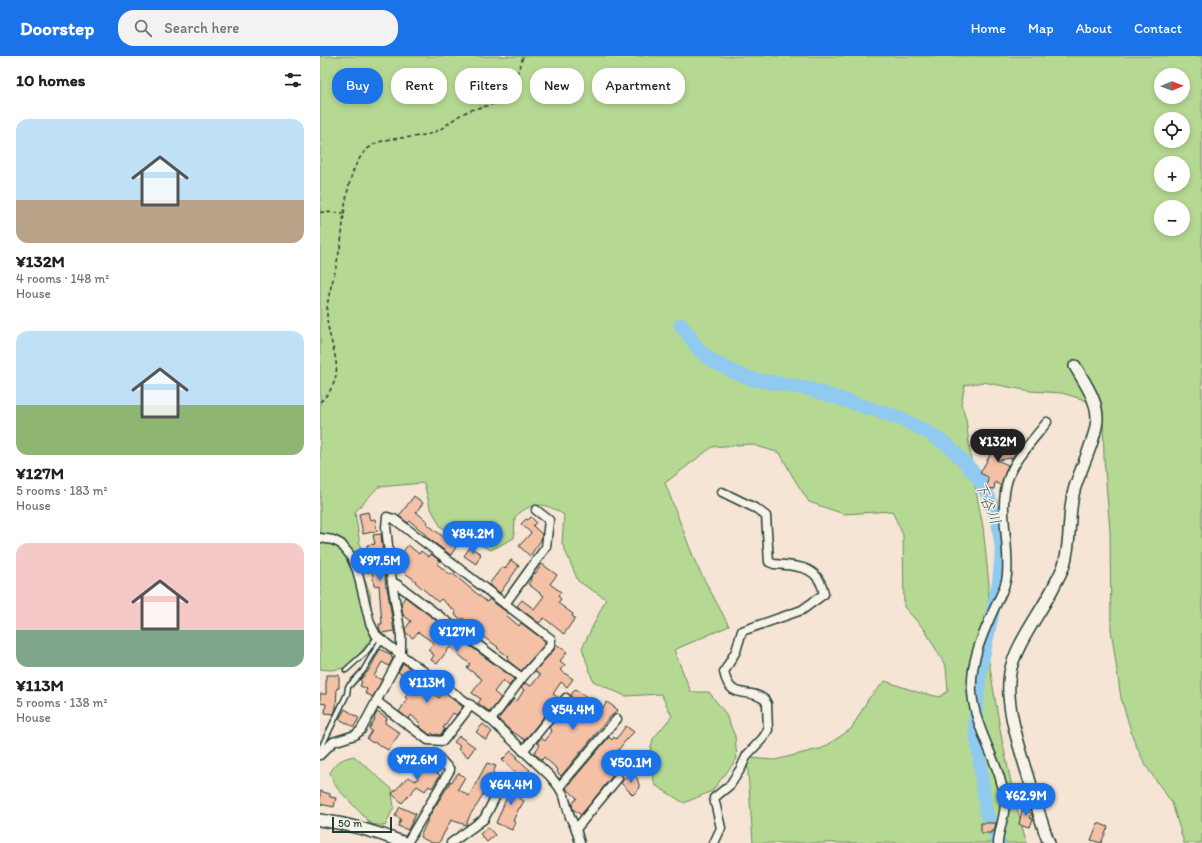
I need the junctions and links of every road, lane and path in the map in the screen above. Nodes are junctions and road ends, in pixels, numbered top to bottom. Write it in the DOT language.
graph roads {
  1 [pos="523,56"];
  2 [pos="320,212"];
  3 [pos="343,212"];
  4 [pos="1075,366"];
  5 [pos="320,402"];
  6 [pos="1047,422"];
  7 [pos="722,492"];
  8 [pos="536,510"];
  9 [pos="320,538"];
  10 [pos="392,582"];
  11 [pos="505,604"];
  12 [pos="379,638"];
  13 [pos="401,655"];
  14 [pos="346,670"];
  15 [pos="522,678"];
  16 [pos="566,698"];
  17 [pos="376,701"];
  18 [pos="471,705"];
  19 [pos="617,719"];
  20 [pos="491,720"];
  21 [pos="523,751"];
  22 [pos="320,755"];
  23 [pos="438,757"];
  24 [pos="618,778"];
  25 [pos="501,786"];
  26 [pos="559,787"];
  27 [pos="320,820"];
  28 [pos="576,829"];
  29 [pos="406,843"];
  30 [pos="450,843"];
  31 [pos="580,843"];
  32 [pos="714,843"];
  33 [pos="998,843"];
  34 [pos="1049,843"];
  1 -- 3 [label="path"];
  2 -- 3 [label="path"];
  3 -- 5 [label="path"];
  4 -- 34 [label="street"];
  6 -- 33 [label="street"];
  7 -- 32 [label="street"];
  8 -- 11 [label="street"];
  9 -- 12 [label="street"];
  10 -- 11 [label="street"];
  10 -- 13 [label="street"];
  10 -- 15 [label="street"];
  11 -- 15 [label="street"];
  12 -- 13 [label="street"];
  12 -- 14 [label="lane"];
  12 -- 22 [label="lane"];
  13 -- 17 [label="street"];
  13 -- 18 [label="street"];
  15 -- 20 [label="street"];
  16 -- 21 [label="street"];
  17 -- 18 [label="street"];
  17 -- 22 [label="street"];
  18 -- 20 [label="street"];
  19 -- 26 [label="street"];
  20 -- 21 [label="street"];
  21 -- 26 [label="street"];
  23 -- 29 [label="street"];
  24 -- 28 [label="street"];
  25 -- 30 [label="street"];
  26 -- 28 [label="street"];
  27 -- 29 [label="street"];
  28 -- 31 [label="street"];
}
